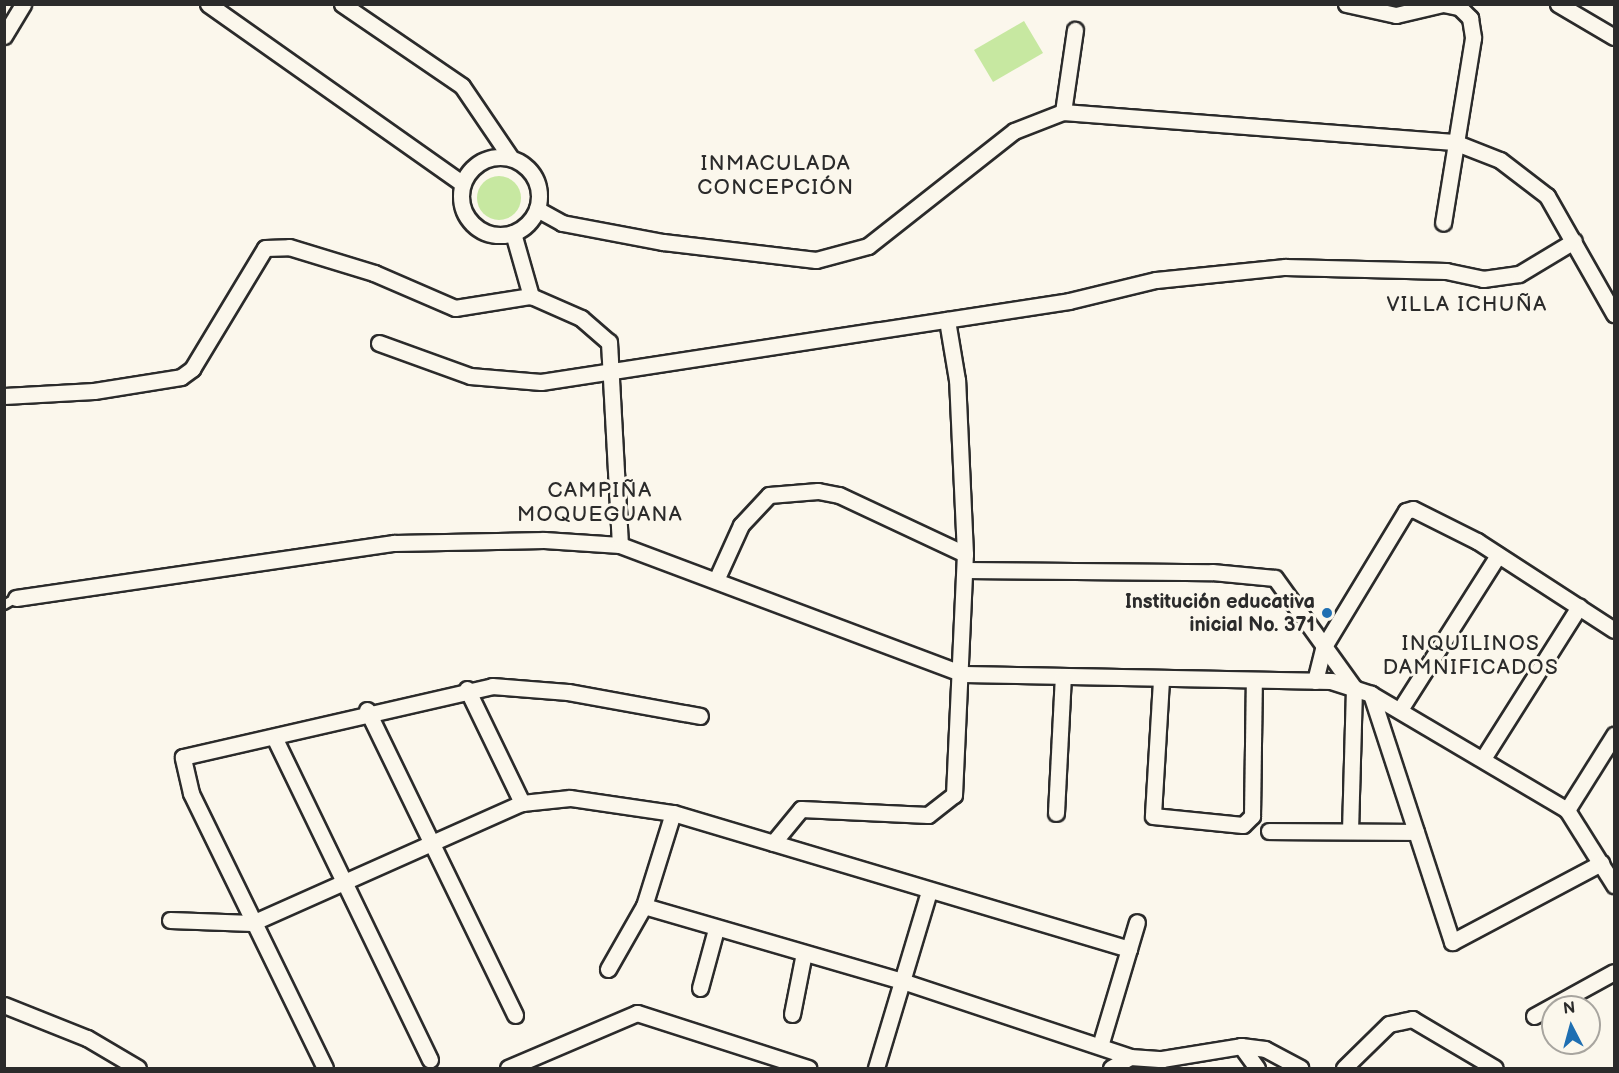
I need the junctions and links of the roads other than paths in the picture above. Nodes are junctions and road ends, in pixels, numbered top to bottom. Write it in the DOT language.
graph roads {
  1 [pos="23,4"];
  2 [pos="208,4"];
  3 [pos="342,4"];
  4 [pos="1346,4"];
  5 [pos="1442,4"];
  6 [pos="1558,4"];
  7 [pos="1075,30"];
  8 [pos="4,36"];
  9 [pos="1614,37"];
  10 [pos="1063,112"];
  11 [pos="1454,142"];
  12 [pos="511,158"];
  13 [pos="462,183"];
  14 [pos="537,208"];
  15 [pos="1443,223"];
  16 [pos="513,232"];
  17 [pos="1574,241"];
  18 [pos="531,296"];
  19 [pos="1614,314"];
  20 [pos="947,320"];
  21 [pos="380,343"];
  22 [pos="612,372"];
  23 [pos="4,396"];
  24 [pos="620,545"];
  25 [pos="966,554"];
  26 [pos="1498,555"];
  27 [pos="965,570"];
  28 [pos="717,578"];
  29 [pos="10,601"];
  30 [pos="1579,607"];
  31 [pos="1614,630"];
  32 [pos="1323,648"];
  33 [pos="964,674"];
  34 [pos="1063,676"];
  35 [pos="1161,680"];
  36 [pos="1254,680"];
  37 [pos="1315,681"];
  38 [pos="1354,688"];
  39 [pos="467,689"];
  40 [pos="1371,694"];
  41 [pos="1401,708"];
  42 [pos="367,710"];
  43 [pos="700,716"];
  44 [pos="1614,735"];
  45 [pos="275,739"];
  46 [pos="1484,757"];
  47 [pos="522,803"];
  48 [pos="1567,810"];
  49 [pos="673,813"];
  50 [pos="1056,813"];
  51 [pos="1350,830"];
  52 [pos="1269,831"];
  53 [pos="1416,832"];
  54 [pos="773,843"];
  55 [pos="431,844"];
  56 [pos="1601,863"];
  57 [pos="1614,885"];
  58 [pos="343,886"];
  59 [pos="929,891"];
  60 [pos="644,906"];
  61 [pos="170,920"];
  62 [pos="1137,922"];
  63 [pos="252,923"];
  64 [pos="716,929"];
  65 [pos="1129,949"];
  66 [pos="804,953"];
  67 [pos="608,969"];
  68 [pos="1614,972"];
  69 [pos="899,980"];
  70 [pos="700,988"];
  71 [pos="4,1005"];
  72 [pos="792,1014"];
  73 [pos="515,1015"];
  74 [pos="1534,1016"];
  75 [pos="1100,1046"];
  76 [pos="1241,1046"];
  77 [pos="1130,1057"];
  78 [pos="430,1059"];
  79 [pos="138,1068"];
  80 [pos="325,1068"];
  81 [pos="508,1068"];
  82 [pos="808,1068"];
  83 [pos="876,1068"];
  84 [pos="1110,1068"];
  85 [pos="1257,1068"];
  86 [pos="1300,1068"];
  87 [pos="1344,1068"];
  88 [pos="1495,1068"];
  1 -- 8 [label="street"];
  2 -- 13 [label="street"];
  3 -- 12 [label="street"];
  4 -- 5 [label="street"];
  5 -- 11 [label="street"];
  6 -- 9 [label="street"];
  7 -- 10 [label="street"];
  10 -- 11 [label="street"];
  10 -- 14 [label="street"];
  11 -- 15 [label="street"];
  11 -- 17 [label="street"];
  12 -- 13 [label="street"];
  12 -- 14 [label="street"];
  13 -- 16 [label="street"];
  14 -- 16 [label="street"];
  16 -- 18 [label="street"];
  17 -- 19 [label="street"];
  17 -- 20 [label="street"];
  18 -- 22 [label="street"];
  18 -- 23 [label="street"];
  20 -- 22 [label="street"];
  20 -- 25 [label="street"];
  21 -- 22 [label="street"];
  22 -- 24 [label="street"];
  24 -- 28 [label="street"];
  24 -- 29 [label="street"];
  25 -- 27 [label="street"];
  25 -- 28 [label="street"];
  26 -- 30 [label="street"];
  26 -- 32 [label="street"];
  26 -- 41 [label="street"];
  27 -- 32 [label="street"];
  27 -- 33 [label="street"];
  28 -- 33 [label="street"];
  30 -- 31 [label="street"];
  30 -- 46 [label="street"];
  32 -- 37 [label="street"];
  32 -- 38 [label="street"];
  33 -- 34 [label="street"];
  33 -- 54 [label="street"];
  34 -- 35 [label="street"];
  34 -- 50 [label="street"];
  35 -- 36 [label="street"];
  35 -- 36 [label="street"];
  36 -- 37 [label="street"];
  37 -- 38 [label="street"];
  38 -- 40 [label="street"];
  38 -- 51 [label="street"];
  39 -- 42 [label="street"];
  39 -- 43 [label="street"];
  39 -- 47 [label="street"];
  40 -- 41 [label="street"];
  40 -- 53 [label="street"];
  41 -- 46 [label="street"];
  42 -- 45 [label="street"];
  42 -- 55 [label="street"];
  44 -- 48 [label="street"];
  45 -- 58 [label="street"];
  45 -- 63 [label="street"];
  46 -- 48 [label="street"];
  47 -- 49 [label="street"];
  47 -- 55 [label="street"];
  48 -- 56 [label="street"];
  49 -- 54 [label="street"];
  49 -- 60 [label="street"];
  51 -- 52 [label="street"];
  51 -- 53 [label="street"];
  53 -- 56 [label="street"];
  54 -- 59 [label="street"];
  55 -- 58 [label="street"];
  55 -- 73 [label="street"];
  56 -- 57 [label="street"];
  58 -- 63 [label="street"];
  58 -- 78 [label="street"];
  59 -- 65 [label="street"];
  59 -- 69 [label="street"];
  60 -- 64 [label="street"];
  60 -- 67 [label="street"];
  61 -- 63 [label="street"];
  62 -- 65 [label="street"];
  63 -- 80 [label="street"];
  64 -- 66 [label="street"];
  64 -- 70 [label="street"];
  65 -- 75 [label="street"];
  66 -- 69 [label="street"];
  66 -- 72 [label="street"];
  68 -- 74 [label="street"];
  69 -- 75 [label="street"];
  69 -- 83 [label="street"];
  71 -- 79 [label="street"];
  75 -- 77 [label="street"];
  76 -- 77 [label="street"];
  76 -- 85 [label="street"];
  76 -- 86 [label="street"];
  77 -- 84 [label="street"];
  81 -- 82 [label="street"];
  87 -- 88 [label="street"];
}
